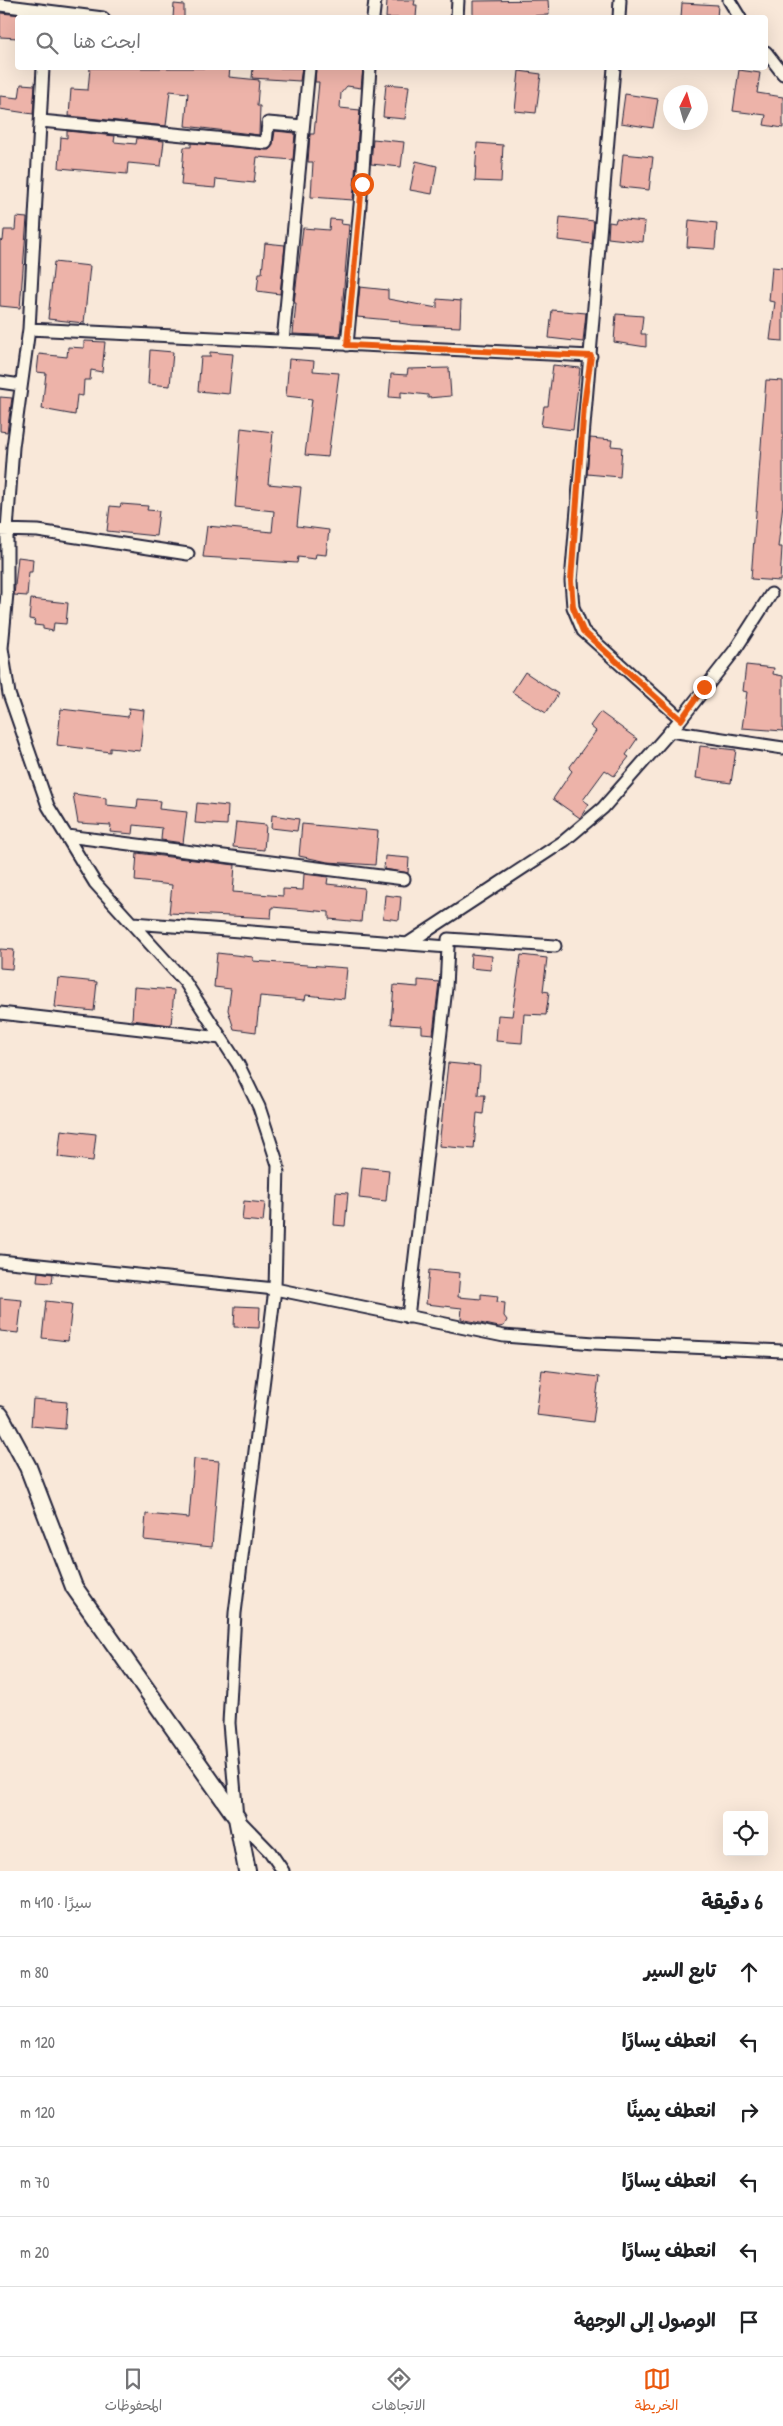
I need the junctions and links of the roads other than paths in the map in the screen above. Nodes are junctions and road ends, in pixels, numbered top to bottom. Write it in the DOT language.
graph roads {
  1 [pos="375,0"];
  2 [pos="458,0"];
  3 [pos="620,0"];
  4 [pos="729,0"];
  5 [pos="0,5"];
  6 [pos="46,9"];
  7 [pos="83,15"];
  8 [pos="373,15"];
  9 [pos="457,15"];
  10 [pos="618,15"];
  11 [pos="738,15"];
  12 [pos="768,55"];
  13 [pos="43,70"];
  14 [pos="309,70"];
  15 [pos="370,70"];
  16 [pos="614,70"];
  17 [pos="783,74"];
  18 [pos="41,122"];
  19 [pos="303,126"];
  20 [pos="29,328"];
  21 [pos="283,341"];
  22 [pos="347,345"];
  23 [pos="591,356"];
  24 [pos="0,382"];
  25 [pos="21,385"];
  26 [pos="3,530"];
  27 [pos="188,554"];
  28 [pos="4,593"];
  29 [pos="771,594"];
  30 [pos="6,699"];
  31 [pos="681,720"];
  32 [pos="670,731"];
  33 [pos="783,748"];
  34 [pos="67,836"];
  35 [pos="404,879"];
  36 [pos="133,922"];
  37 [pos="407,944"];
  38 [pos="555,946"];
  39 [pos="448,947"];
  40 [pos="0,1013"];
  41 [pos="221,1038"];
  42 [pos="0,1261"];
  43 [pos="274,1289"];
  44 [pos="408,1317"];
  45 [pos="783,1351"];
  46 [pos="0,1415"];
  47 [pos="237,1818"];
  48 [pos="247,1871"];
  49 [pos="284,1871"];
  1 -- 8 [label="street"];
  2 -- 9 [label="street"];
  3 -- 10 [label="street"];
  4 -- 11 [label="street"];
  5 -- 6 [label="street"];
  6 -- 7 [label="street"];
  12 -- 17 [label="street"];
  13 -- 18 [label="street"];
  14 -- 19 [label="street"];
  15 -- 22 [label="street"];
  16 -- 23 [label="street"];
  18 -- 19 [label="street"];
  18 -- 20 [label="street"];
  19 -- 21 [label="street"];
  20 -- 21 [label="street"];
  20 -- 25 [label="street"];
  21 -- 22 [label="street"];
  22 -- 23 [label="street"];
  23 -- 31 [label="street"];
  24 -- 25 [label="street"];
  25 -- 26 [label="street"];
  26 -- 27 [label="street"];
  26 -- 28 [label="street"];
  28 -- 30 [label="street"];
  29 -- 31 [label="street"];
  30 -- 34 [label="street"];
  31 -- 32 [label="street"];
  32 -- 33 [label="street"];
  32 -- 37 [label="street"];
  34 -- 35 [label="street"];
  34 -- 36 [label="street"];
  36 -- 37 [label="street"];
  36 -- 41 [label="street"];
  37 -- 39 [label="street"];
  38 -- 39 [label="street"];
  39 -- 44 [label="street"];
  40 -- 41 [label="street"];
  41 -- 43 [label="street"];
  42 -- 43 [label="street"];
  43 -- 44 [label="street"];
  43 -- 47 [label="street"];
  44 -- 45 [label="street"];
  46 -- 47 [label="street"];
  47 -- 48 [label="street"];
  47 -- 49 [label="street"];
}
